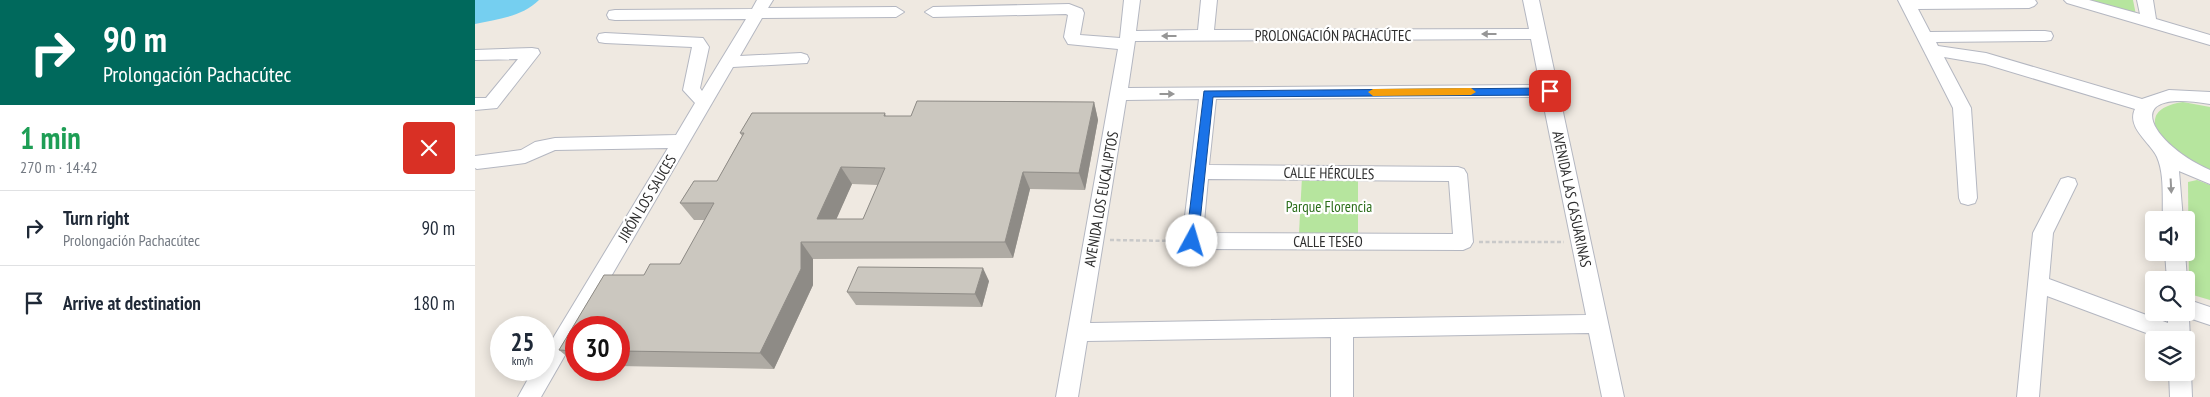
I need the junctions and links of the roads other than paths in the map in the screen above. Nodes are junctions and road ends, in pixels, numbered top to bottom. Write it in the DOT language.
graph roads {
  1 [pos="1133,0"];
  2 [pos="1209,0"];
  3 [pos="1531,0"];
  4 [pos="2072,0"];
  5 [pos="2145,0"];
  6 [pos="1907,2"];
  7 [pos="2029,4"];
  8 [pos="760,6"];
  9 [pos="896,12"];
  10 [pos="933,12"];
  11 [pos="615,15"];
  12 [pos="2149,22"];
  13 [pos="1538,34"];
  14 [pos="1205,36"];
  15 [pos="2045,36"];
  16 [pos="605,38"];
  17 [pos="1128,40"];
  18 [pos="2210,40"];
  19 [pos="1929,43"];
  20 [pos="701,47"];
  21 [pos="733,55"];
  22 [pos="475,56"];
  23 [pos="801,59"];
  24 [pos="1550,91"];
  25 [pos="1118,94"];
  26 [pos="1208,94"];
  27 [pos="2210,98"];
  28 [pos="705,102"];
  29 [pos="475,104"];
  30 [pos="2145,106"];
  31 [pos="681,141"];
  32 [pos="2165,152"];
  33 [pos="477,162"];
  34 [pos="1199,172"];
  35 [pos="1457,174"];
  36 [pos="2210,177"];
  37 [pos="2067,184"];
  38 [pos="1968,198"];
  39 [pos="2172,211"];
  40 [pos="2039,284"];
  41 [pos="2195,311"];
  42 [pos="2210,316"];
  43 [pos="1598,324"];
  44 [pos="1342,328"];
  45 [pos="2161,331"];
  46 [pos="1078,332"];
  47 [pos="2180,381"];
  48 [pos="529,397"];
  49 [pos="1067,397"];
  50 [pos="1343,397"];
  51 [pos="1613,397"];
  52 [pos="2028,397"];
  53 [pos="2181,397"];
  1 -- 17 [label="street, AVENIDA LOS EUCALIPTOS"];
  2 -- 14 [label="street"];
  3 -- 13 [label="street, AVENIDA LAS CASUARINAS"];
  4 -- 12 [label="street"];
  5 -- 12 [label="street"];
  6 -- 7 [label="street"];
  6 -- 19 [label="street"];
  8 -- 9 [label="street"];
  8 -- 11 [label="street"];
  8 -- 21 [label="street, JIRÓN LOS SAUCES"];
  10 -- 17 [label="street, PROLONGACIÓN PACHACÚTEC"];
  12 -- 18 [label="street"];
  13 -- 14 [label="street, PROLONGACIÓN PACHACÚTEC, one-way"];
  13 -- 24 [label="street, AVENIDA LAS CASUARINAS"];
  14 -- 17 [label="street, PROLONGACIÓN PACHACÚTEC, one-way"];
  15 -- 19 [label="street"];
  16 -- 20 [label="street"];
  17 -- 25 [label="street, AVENIDA LOS EUCALIPTOS"];
  19 -- 30 [label="street"];
  19 -- 38 [label="street"];
  20 -- 21 [label="street"];
  20 -- 28 [label="street"];
  21 -- 23 [label="street"];
  21 -- 28 [label="street, JIRÓN LOS SAUCES"];
  22 -- 29 [label="street"];
  24 -- 26 [label="street"];
  24 -- 43 [label="street, AVENIDA LAS CASUARINAS"];
  25 -- 26 [label="street, one-way"];
  25 -- 46 [label="street, AVENIDA LOS EUCALIPTOS"];
  26 -- 34 [label="street"];
  27 -- 30 [label="street"];
  28 -- 31 [label="street, JIRÓN LOS SAUCES"];
  30 -- 32 [label="street"];
  31 -- 33 [label="street"];
  31 -- 48 [label="street, JIRÓN LOS SAUCES"];
  32 -- 36 [label="street"];
  32 -- 39 [label="street, one-way"];
  34 -- 35 [label="street, CALLE HÉRCULES"];
  34 -- 35 [label="street, CALLE TESEO"];
  37 -- 40 [label="street"];
  40 -- 45 [label="street"];
  40 -- 52 [label="street"];
  41 -- 42 [label="street"];
  43 -- 44 [label="street"];
  43 -- 51 [label="street, AVENIDA LAS CASUARINAS"];
  44 -- 46 [label="street"];
  44 -- 50 [label="street"];
  46 -- 49 [label="street, AVENIDA LOS EUCALIPTOS"];
  47 -- 53 [label="street"];
}
